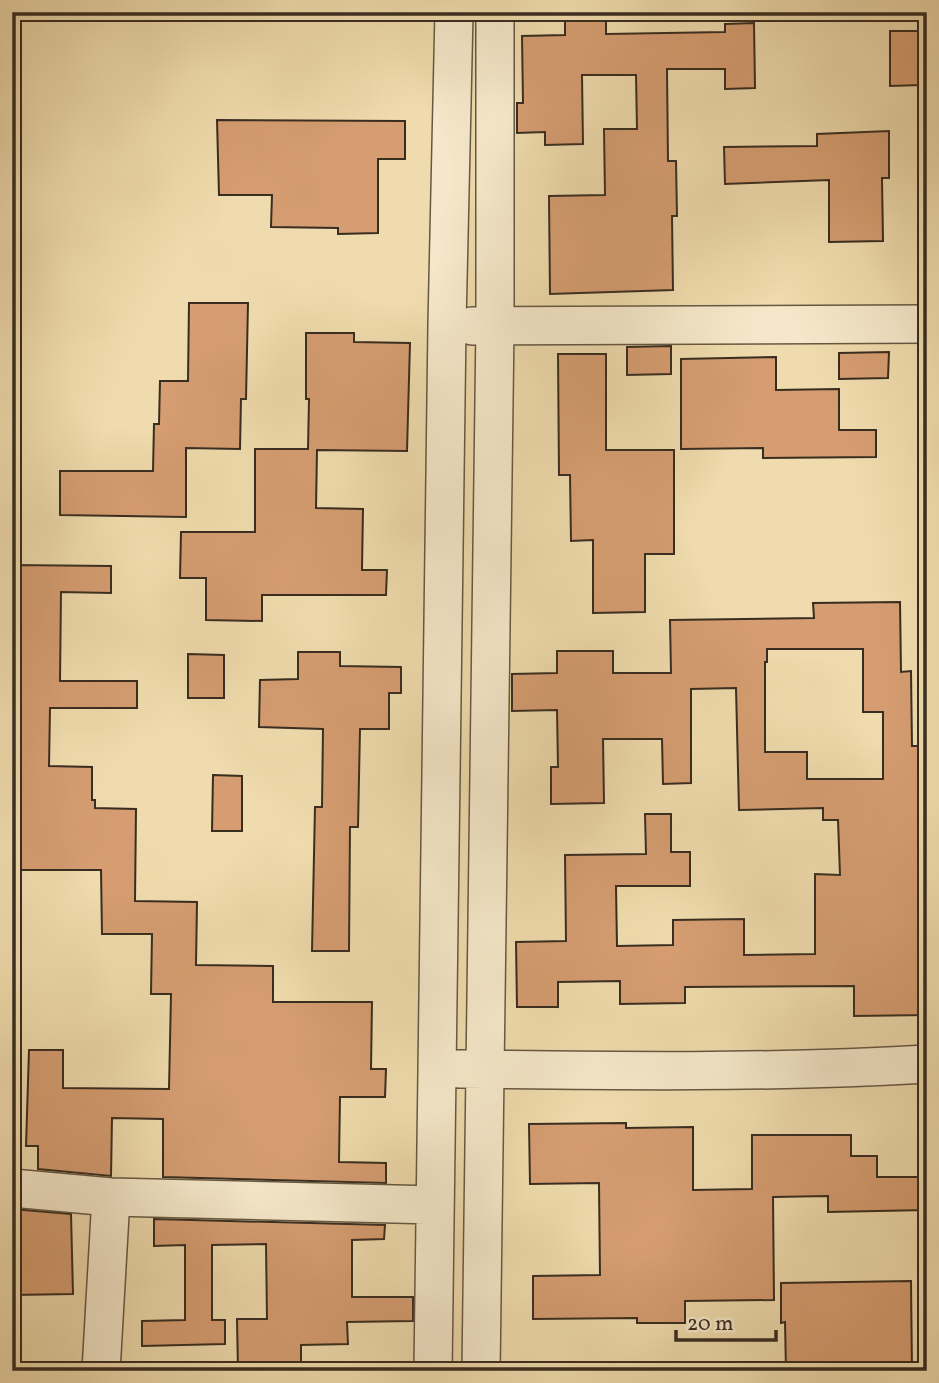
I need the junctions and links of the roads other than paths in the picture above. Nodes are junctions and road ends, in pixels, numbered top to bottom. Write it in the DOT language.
graph roads {
  1 [pos="454,12"];
  2 [pos="495,12"];
  3 [pos="927,324"];
  4 [pos="447,325"];
  5 [pos="495,326"];
  6 [pos="927,1064"];
  7 [pos="437,1068"];
  8 [pos="485,1069"];
  9 [pos="12,1188"];
  10 [pos="111,1197"];
  11 [pos="435,1205"];
  12 [pos="101,1371"];
  13 [pos="433,1371"];
  14 [pos="481,1371"];
  1 -- 4 [label="street"];
  2 -- 5 [label="street"];
  3 -- 5 [label="street"];
  4 -- 5 [label="street"];
  4 -- 7 [label="street"];
  5 -- 8 [label="street"];
  6 -- 8 [label="street"];
  7 -- 8 [label="street"];
  7 -- 11 [label="street"];
  8 -- 14 [label="street"];
  9 -- 10 [label="street"];
  10 -- 11 [label="street"];
  10 -- 12 [label="street"];
  11 -- 13 [label="street"];
}
